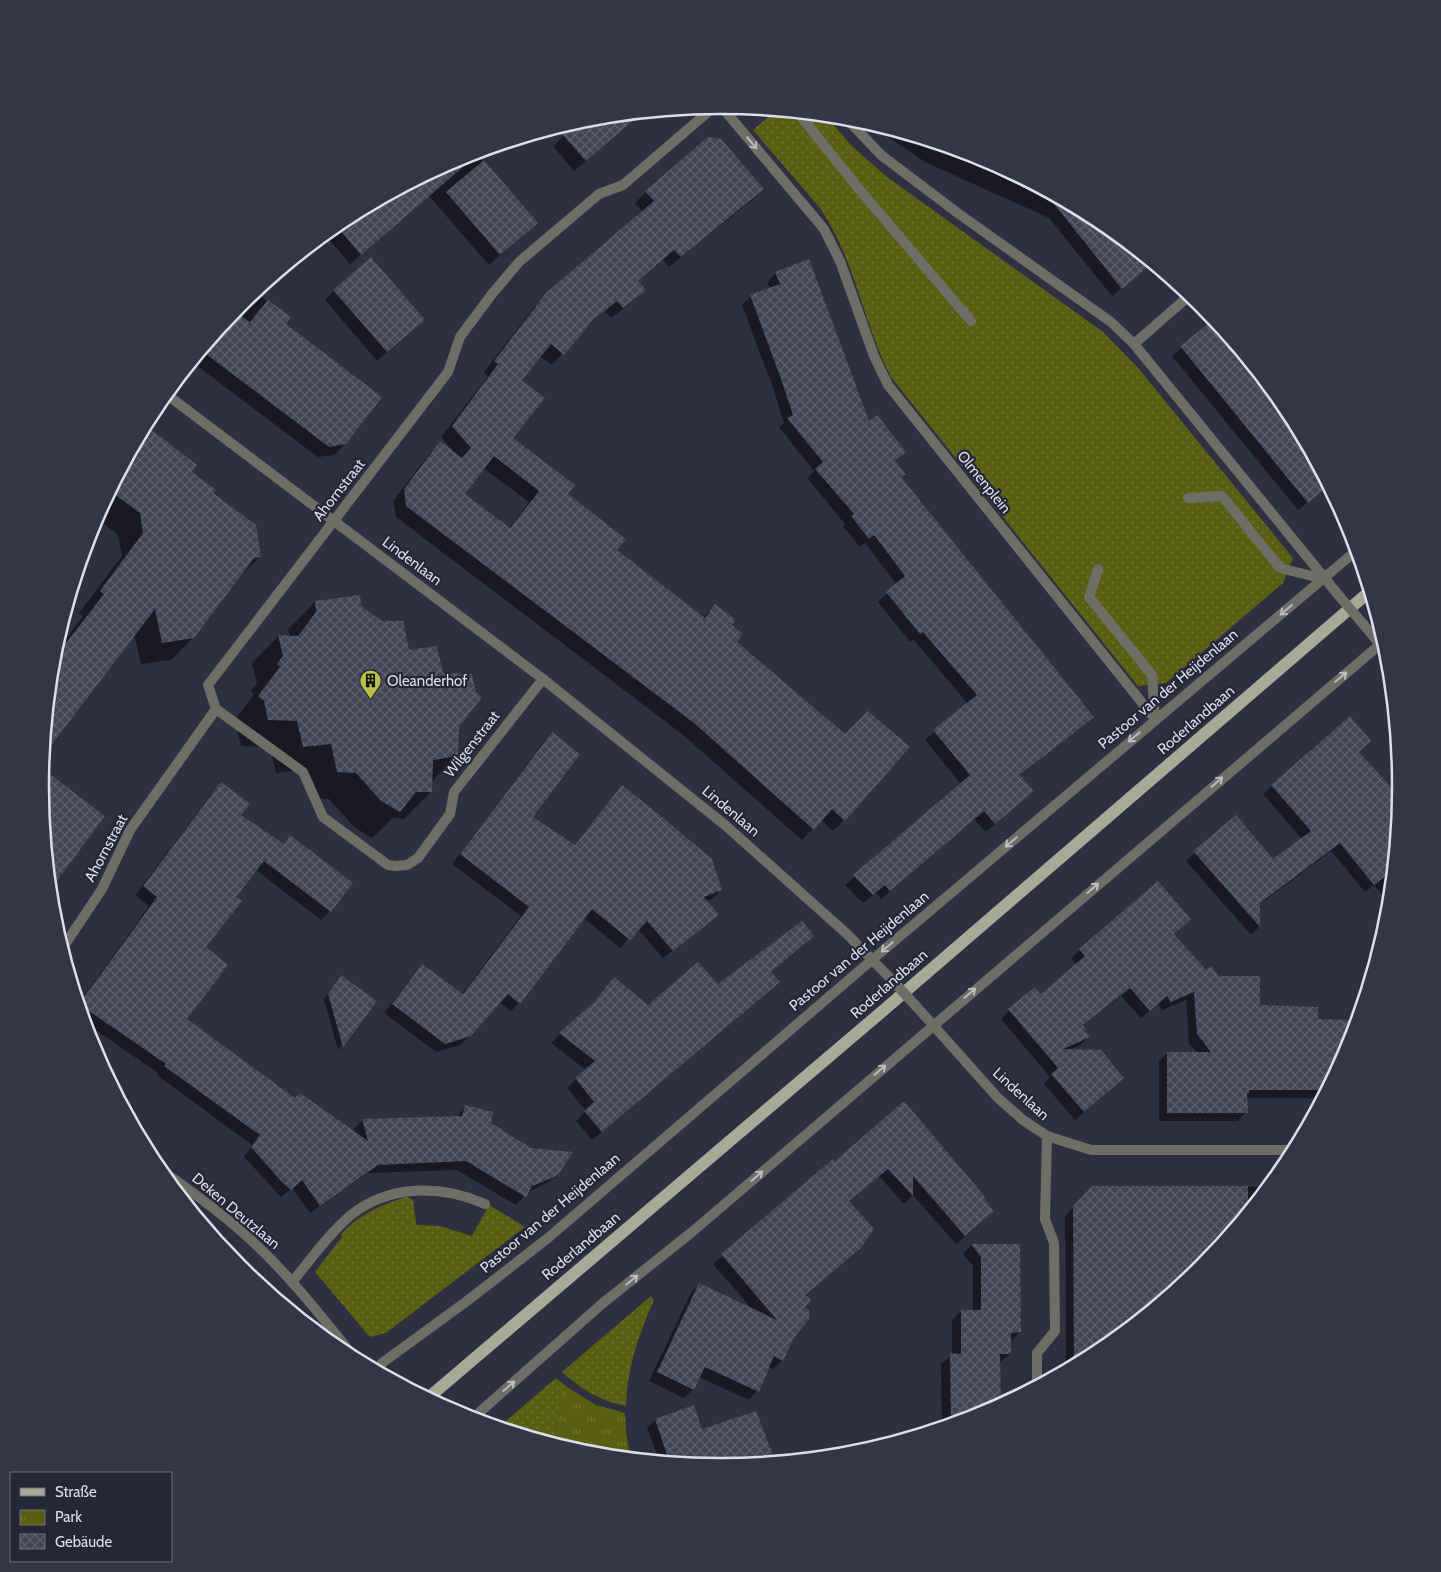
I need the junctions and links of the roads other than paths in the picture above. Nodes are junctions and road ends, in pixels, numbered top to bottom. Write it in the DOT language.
graph roads {
  1 [pos="728,114"];
  2 [pos="705,115"];
  3 [pos="803,120"];
  4 [pos="855,128"];
  5 [pos="1184,301"];
  6 [pos="971,321"];
  7 [pos="1134,344"];
  8 [pos="172,399"];
  9 [pos="1188,498"];
  10 [pos="335,521"];
  11 [pos="1351,555"];
  12 [pos="1098,569"];
  13 [pos="1324,579"];
  14 [pos="1364,596"];
  15 [pos="1374,635"];
  16 [pos="1377,646"];
  17 [pos="543,679"];
  18 [pos="216,709"];
  19 [pos="1155,719"];
  20 [pos="68,941"];
  21 [pos="872,959"];
  22 [pos="932,1025"];
  23 [pos="1047,1136"];
  24 [pos="1285,1150"];
  25 [pos="179,1182"];
  26 [pos="486,1204"];
  27 [pos="292,1282"];
  28 [pos="340,1340"];
  29 [pos="381,1365"];
  30 [pos="1037,1378"];
  31 [pos="434,1393"];
  32 [pos="479,1413"];
  1 -- 19 [label="street, Olmenplein, one-way"];
  2 -- 10 [label="street, Ahornstraat"];
  3 -- 6 [label="street"];
  4 -- 7 [label="street"];
  5 -- 7 [label="street"];
  7 -- 13 [label="street"];
  8 -- 10 [label="street, Lindenlaan"];
  9 -- 13 [label="street"];
  10 -- 17 [label="street, Lindenlaan"];
  10 -- 18 [label="street, Ahornstraat"];
  11 -- 13 [label="street, Pastoor van der Heijdenlaan"];
  12 -- 19 [label="street"];
  13 -- 15 [label="street, bridge"];
  13 -- 19 [label="street, Pastoor van der Heijdenlaan, one-way"];
  14 -- 31 [label="main road, Roderlandbaan"];
  22 -- 16 [label="street, one-way"];
  17 -- 18 [label="street, Wilgenstraat"];
  17 -- 21 [label="street, Lindenlaan"];
  18 -- 20 [label="street, Ahornstraat"];
  19 -- 21 [label="street, Pastoor van der Heijdenlaan, one-way"];
  21 -- 22 [label="street, Lindenlaan, bridge"];
  21 -- 29 [label="street, Pastoor van der Heijdenlaan"];
  22 -- 23 [label="street, Lindenlaan"];
  32 -- 22 [label="street, one-way"];
  23 -- 24 [label="street, Lindenlaan"];
  23 -- 30 [label="street"];
  25 -- 27 [label="street, Deken Deutzlaan"];
  26 -- 27 [label="street"];
  27 -- 28 [label="street, Deken Deutzlaan"];
}
